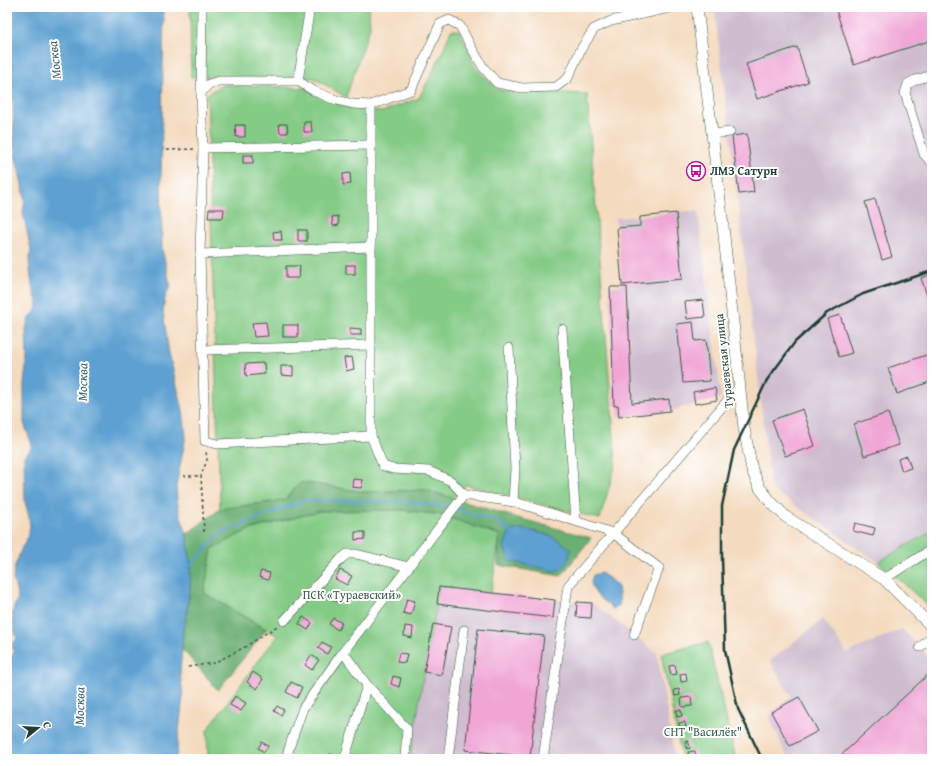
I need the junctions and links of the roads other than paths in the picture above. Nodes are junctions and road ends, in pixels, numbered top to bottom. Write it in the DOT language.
graph roads {
  1 [pos="202,7"];
  2 [pos="310,7"];
  3 [pos="665,7"];
  4 [pos="674,7"];
  5 [pos="697,7"];
  6 [pos="932,75"];
  7 [pos="298,81"];
  8 [pos="201,93"];
  9 [pos="371,105"];
  10 [pos="730,132"];
  11 [pos="712,134"];
  12 [pos="371,145"];
  13 [pos="204,148"];
  14 [pos="932,163"];
  15 [pos="371,247"];
  16 [pos="200,254"];
  17 [pos="562,329"];
  18 [pos="371,345"];
  19 [pos="509,348"];
  20 [pos="203,350"];
  21 [pos="740,386"];
  22 [pos="371,436"];
  23 [pos="464,495"];
  24 [pos="513,502"];
  25 [pos="576,521"];
  26 [pos="613,533"];
  27 [pos="932,549"];
  28 [pos="409,567"];
  29 [pos="884,579"];
  30 [pos="284,621"];
  31 [pos="930,621"];
  32 [pos="464,630"];
  33 [pos="634,635"];
  34 [pos="932,637"];
  35 [pos="920,647"];
  36 [pos="343,652"];
  37 [pos="367,685"];
  38 [pos="286,759"];
  39 [pos="345,759"];
  40 [pos="405,759"];
  41 [pos="448,759"];
  42 [pos="543,759"];
  1 -- 8 [label="street"];
  2 -- 7 [label="street"];
  3 -- 4 [label="street"];
  4 -- 9 [label="street"];
  5 -- 11 [label="main road, Тураевская улица"];
  6 -- 14 [label="street"];
  7 -- 8 [label="street"];
  7 -- 9 [label="street"];
  8 -- 13 [label="street"];
  9 -- 12 [label="street"];
  10 -- 11 [label="street"];
  11 -- 21 [label="main road, Тураевская улица"];
  12 -- 13 [label="street"];
  12 -- 15 [label="street"];
  13 -- 16 [label="street"];
  15 -- 16 [label="street"];
  15 -- 18 [label="street"];
  16 -- 20 [label="street"];
  17 -- 25 [label="street"];
  18 -- 20 [label="street"];
  18 -- 22 [label="street"];
  19 -- 24 [label="street"];
  20 -- 22 [label="street"];
  21 -- 26 [label="street"];
  21 -- 29 [label="main road, Тураевская улица"];
  22 -- 23 [label="street"];
  23 -- 24 [label="street"];
  23 -- 28 [label="street"];
  24 -- 25 [label="street"];
  25 -- 26 [label="street"];
  26 -- 33 [label="street"];
  26 -- 42 [label="street"];
  27 -- 29 [label="street"];
  28 -- 30 [label="street"];
  28 -- 36 [label="street"];
  29 -- 31 [label="main road, Тураевская улица"];
  32 -- 41 [label="street"];
  34 -- 35 [label="street"];
  36 -- 37 [label="street"];
  36 -- 38 [label="street"];
  37 -- 39 [label="street"];
  37 -- 40 [label="street"];
}
